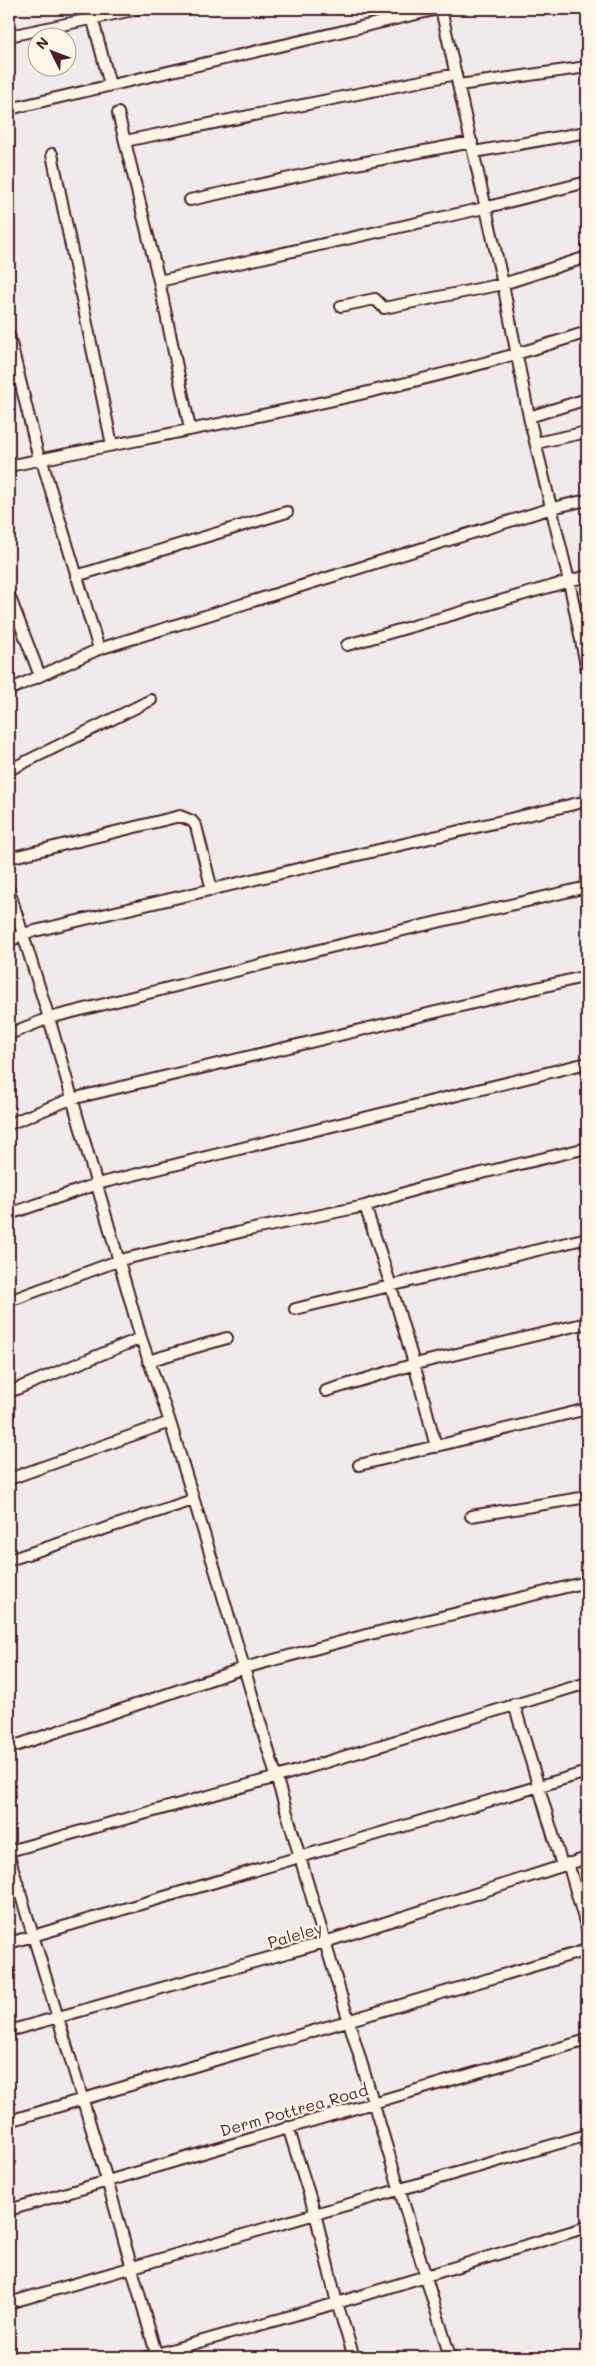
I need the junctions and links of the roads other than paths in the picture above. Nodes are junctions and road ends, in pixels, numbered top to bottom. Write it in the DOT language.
graph roads {
  1 [pos="90,9"];
  2 [pos="138,9"];
  3 [pos="439,9"];
  4 [pos="94,19"];
  5 [pos="9,36"];
  6 [pos="587,66"];
  7 [pos="456,74"];
  8 [pos="110,85"];
  9 [pos="458,85"];
  10 [pos="9,109"];
  11 [pos="118,113"];
  12 [pos="587,132"];
  13 [pos="125,141"];
  14 [pos="472,142"];
  15 [pos="474,152"];
  16 [pos="52,154"];
  17 [pos="587,182"];
  18 [pos="190,200"];
  19 [pos="484,208"];
  20 [pos="587,257"];
  21 [pos="159,281"];
  22 [pos="503,284"];
  23 [pos="341,306"];
  24 [pos="587,332"];
  25 [pos="9,335"];
  26 [pos="518,355"];
  27 [pos="587,399"];
  28 [pos="529,417"];
  29 [pos="190,429"];
  30 [pos="587,432"];
  31 [pos="536,443"];
  32 [pos="112,444"];
  33 [pos="40,459"];
  34 [pos="9,466"];
  35 [pos="587,500"];
  36 [pos="552,508"];
  37 [pos="287,512"];
  38 [pos="76,576"];
  39 [pos="587,576"];
  40 [pos="569,581"];
  41 [pos="9,595"];
  42 [pos="347,645"];
  43 [pos="99,650"];
  44 [pos="587,664"];
  45 [pos="40,676"];
  46 [pos="9,690"];
  47 [pos="151,700"];
  48 [pos="9,770"];
  49 [pos="587,801"];
  50 [pos="9,858"];
  51 [pos="587,887"];
  52 [pos="9,890"];
  53 [pos="212,890"];
  54 [pos="22,934"];
  55 [pos="9,942"];
  56 [pos="587,976"];
  57 [pos="49,1018"];
  58 [pos="9,1034"];
  59 [pos="587,1063"];
  60 [pos="71,1099"];
  61 [pos="9,1124"];
  62 [pos="587,1148"];
  63 [pos="97,1184"];
  64 [pos="365,1206"];
  65 [pos="9,1214"];
  66 [pos="587,1238"];
  67 [pos="120,1260"];
  68 [pos="392,1285"];
  69 [pos="9,1301"];
  70 [pos="295,1309"];
  71 [pos="587,1323"];
  72 [pos="141,1338"];
  73 [pos="228,1338"];
  74 [pos="148,1361"];
  75 [pos="415,1364"];
  76 [pos="326,1391"];
  77 [pos="9,1392"];
  78 [pos="587,1409"];
  79 [pos="170,1422"];
  80 [pos="436,1447"];
  81 [pos="359,1465"];
  82 [pos="9,1480"];
  83 [pos="587,1497"];
  84 [pos="193,1500"];
  85 [pos="470,1516"];
  86 [pos="9,1560"];
  87 [pos="587,1582"];
  88 [pos="244,1668"];
  89 [pos="587,1683"];
  90 [pos="514,1704"];
  91 [pos="9,1748"];
  92 [pos="587,1772"];
  93 [pos="277,1777"];
  94 [pos="539,1786"];
  95 [pos="9,1851"];
  96 [pos="9,1856"];
  97 [pos="300,1857"];
  98 [pos="587,1858"];
  99 [pos="565,1864"];
  100 [pos="587,1928"];
  101 [pos="33,1935"];
  102 [pos="324,1942"];
  103 [pos="9,1943"];
  104 [pos="587,1950"];
  105 [pos="58,2016"];
  106 [pos="349,2019"];
  107 [pos="9,2031"];
  108 [pos="587,2040"];
  109 [pos="83,2098"];
  110 [pos="374,2102"];
  111 [pos="9,2122"];
  112 [pos="288,2127"];
  113 [pos="587,2135"];
  114 [pos="107,2180"];
  115 [pos="400,2188"];
  116 [pos="9,2210"];
  117 [pos="315,2213"];
  118 [pos="587,2227"];
  119 [pos="132,2267"];
  120 [pos="426,2276"];
  121 [pos="9,2303"];
  122 [pos="337,2303"];
  123 [pos="157,2356"];
  124 [pos="146,2357"];
  125 [pos="354,2357"];
  126 [pos="450,2357"];
  1 -- 4 [label="street"];
  2 -- 4 [label="street"];
  3 -- 7 [label="street"];
  3 -- 8 [label="street"];
  4 -- 5 [label="street"];
  4 -- 8 [label="street"];
  6 -- 9 [label="street"];
  7 -- 9 [label="street"];
  7 -- 13 [label="street"];
  8 -- 10 [label="street"];
  9 -- 14 [label="street"];
  11 -- 13 [label="street"];
  12 -- 15 [label="street"];
  13 -- 21 [label="street"];
  14 -- 15 [label="street"];
  14 -- 18 [label="street"];
  15 -- 19 [label="street"];
  16 -- 32 [label="street"];
  17 -- 19 [label="street"];
  19 -- 21 [label="street"];
  19 -- 22 [label="street"];
  20 -- 22 [label="street"];
  21 -- 29 [label="street"];
  22 -- 23 [label="street"];
  22 -- 26 [label="street"];
  24 -- 26 [label="street"];
  25 -- 33 [label="street"];
  26 -- 28 [label="street"];
  26 -- 29 [label="street"];
  27 -- 28 [label="street"];
  28 -- 31 [label="street"];
  29 -- 32 [label="street"];
  30 -- 31 [label="street"];
  31 -- 36 [label="street"];
  32 -- 33 [label="street"];
  33 -- 34 [label="street"];
  33 -- 38 [label="street"];
  35 -- 36 [label="street"];
  36 -- 40 [label="street"];
  36 -- 43 [label="street"];
  37 -- 38 [label="street"];
  38 -- 43 [label="street"];
  39 -- 40 [label="street"];
  40 -- 42 [label="street"];
  40 -- 44 [label="street"];
  41 -- 45 [label="street"];
  43 -- 45 [label="street"];
  45 -- 46 [label="street"];
  47 -- 48 [label="street"];
  49 -- 53 [label="street"];
  50 -- 53 [label="street"];
  51 -- 57 [label="street"];
  52 -- 54 [label="street"];
  53 -- 54 [label="street"];
  54 -- 55 [label="street"];
  54 -- 57 [label="street"];
  56 -- 60 [label="street"];
  57 -- 58 [label="street"];
  57 -- 60 [label="street"];
  59 -- 63 [label="street"];
  60 -- 61 [label="street"];
  60 -- 63 [label="street"];
  62 -- 64 [label="street"];
  63 -- 65 [label="street"];
  63 -- 67 [label="street"];
  64 -- 67 [label="street"];
  64 -- 68 [label="street"];
  66 -- 68 [label="street"];
  67 -- 69 [label="street"];
  67 -- 72 [label="street"];
  68 -- 70 [label="street"];
  68 -- 75 [label="street"];
  71 -- 75 [label="street"];
  72 -- 74 [label="street"];
  72 -- 77 [label="street"];
  73 -- 74 [label="street"];
  74 -- 79 [label="street"];
  75 -- 76 [label="street"];
  75 -- 80 [label="street"];
  78 -- 80 [label="street"];
  79 -- 82 [label="street"];
  79 -- 84 [label="street"];
  80 -- 81 [label="street"];
  83 -- 85 [label="street"];
  84 -- 86 [label="street"];
  84 -- 88 [label="street"];
  87 -- 88 [label="street"];
  88 -- 91 [label="street"];
  88 -- 93 [label="street"];
  89 -- 90 [label="street"];
  90 -- 93 [label="street"];
  90 -- 94 [label="street"];
  92 -- 94 [label="street"];
  93 -- 95 [label="street"];
  93 -- 97 [label="street"];
  94 -- 97 [label="street"];
  94 -- 99 [label="street"];
  96 -- 101 [label="street"];
  97 -- 101 [label="street"];
  97 -- 102 [label="street"];
  98 -- 99 [label="street, Paleley"];
  99 -- 100 [label="street"];
  99 -- 102 [label="street, Paleley"];
  101 -- 103 [label="street"];
  101 -- 105 [label="street"];
  102 -- 105 [label="street, Paleley"];
  102 -- 106 [label="street"];
  104 -- 106 [label="street"];
  105 -- 107 [label="street, Paleley"];
  105 -- 109 [label="street"];
  106 -- 109 [label="street"];
  106 -- 110 [label="street"];
  108 -- 110 [label="street, Derm Pottrea Road"];
  109 -- 111 [label="street"];
  109 -- 114 [label="street"];
  110 -- 112 [label="street, Derm Pottrea Road"];
  110 -- 115 [label="street"];
  112 -- 114 [label="street, Derm Pottrea Road"];
  112 -- 117 [label="street"];
  113 -- 115 [label="street"];
  114 -- 116 [label="street, Derm Pottrea Road"];
  114 -- 119 [label="street"];
  115 -- 117 [label="street"];
  115 -- 120 [label="street"];
  117 -- 119 [label="street"];
  117 -- 122 [label="street"];
  118 -- 120 [label="street"];
  119 -- 121 [label="street"];
  119 -- 123 [label="street"];
  120 -- 122 [label="street"];
  120 -- 126 [label="street"];
  122 -- 123 [label="street"];
  122 -- 125 [label="street"];
  123 -- 124 [label="street"];
}
